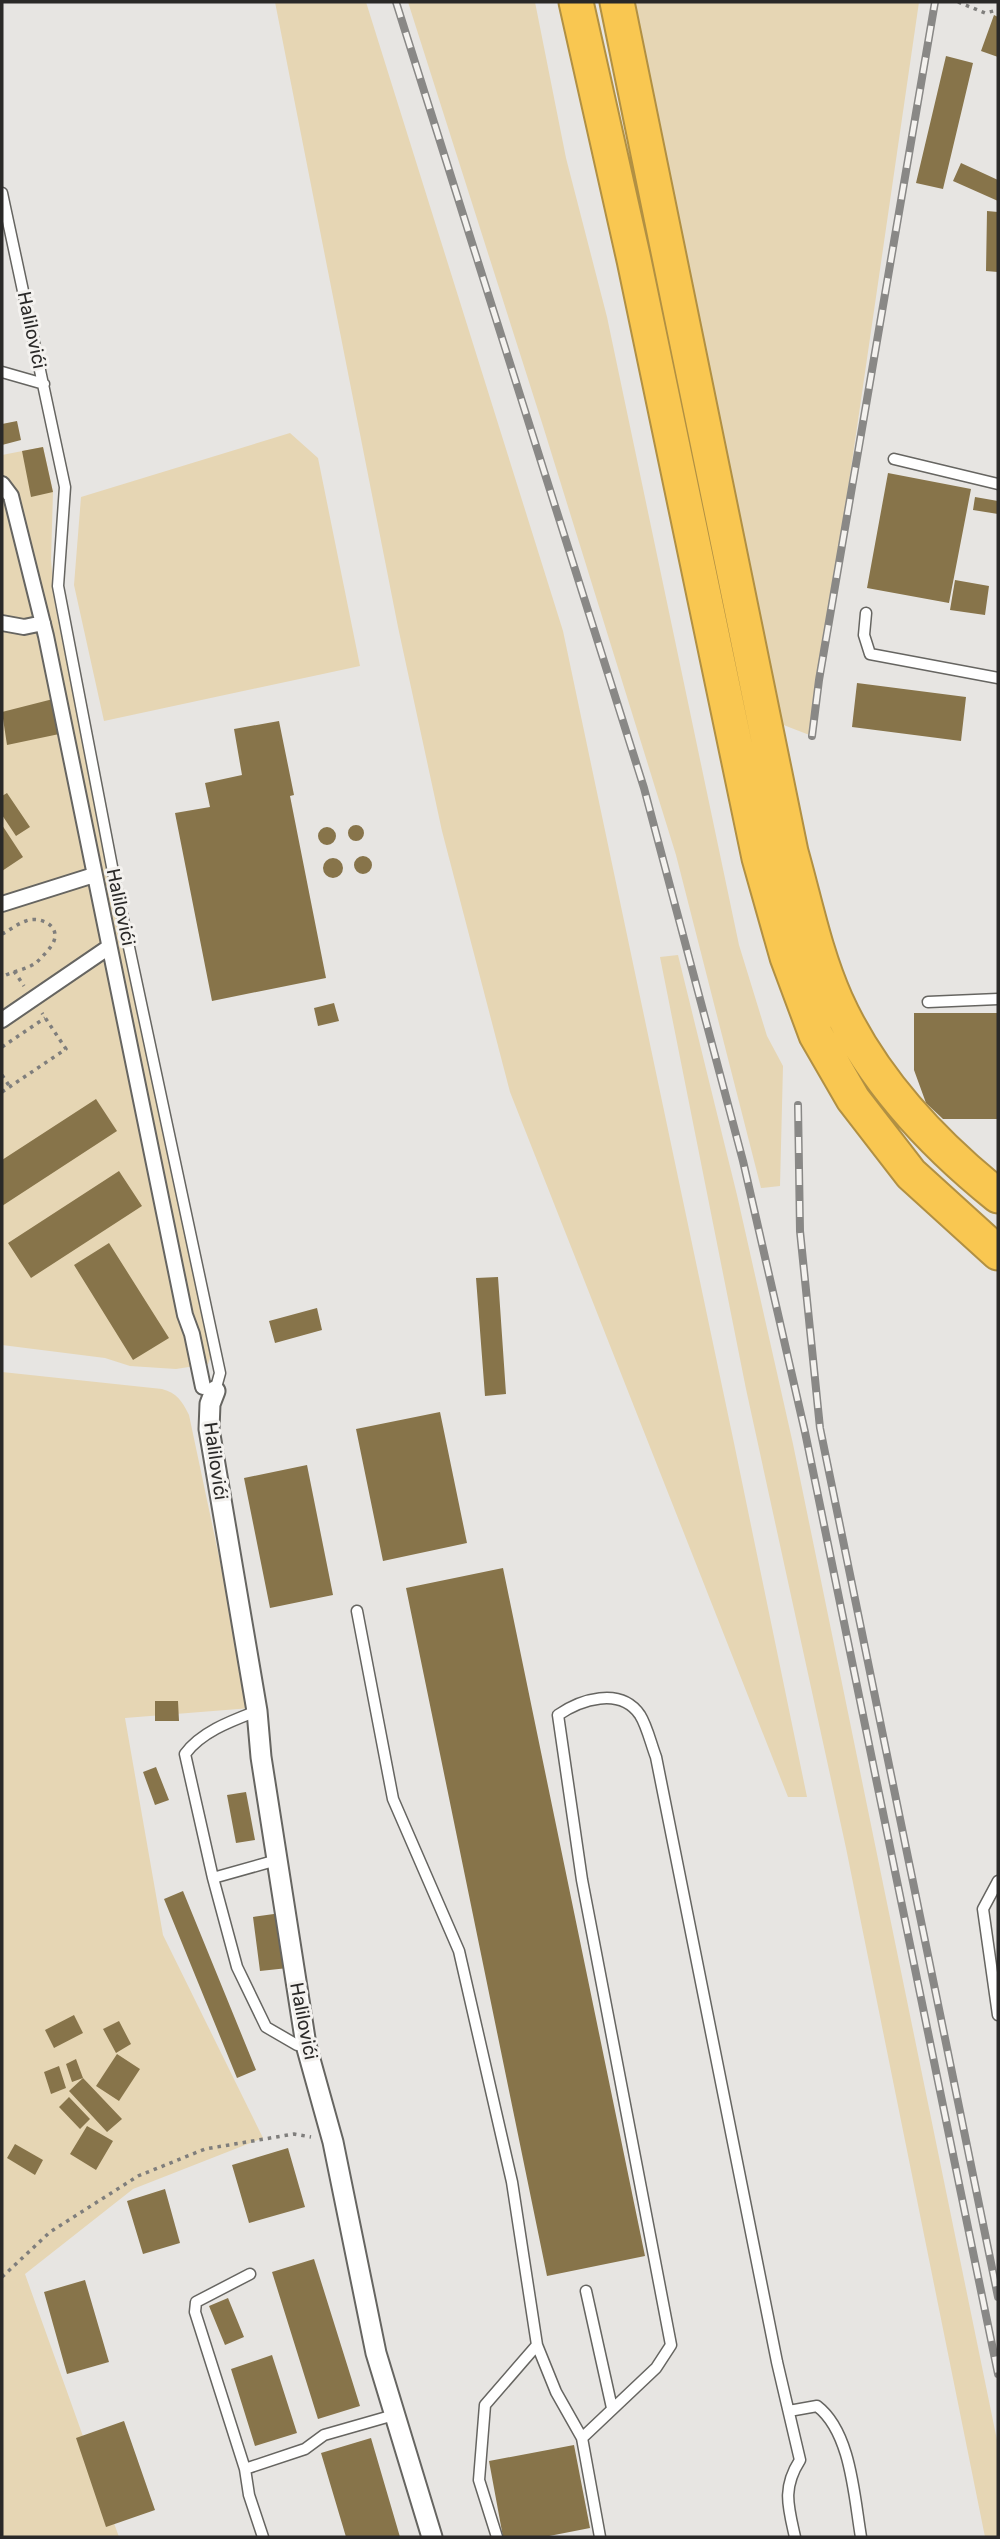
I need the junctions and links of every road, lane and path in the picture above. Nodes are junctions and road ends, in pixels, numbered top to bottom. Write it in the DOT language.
graph roads {
  1 [pos="576,2"];
  2 [pos="617,2"];
  3 [pos="627,2"];
  4 [pos="958,2"];
  5 [pos="998,10"];
  6 [pos="653,175"];
  7 [pos="2,194"];
  8 [pos="2,372"];
  9 [pos="44,384"];
  10 [pos="894,459"];
  11 [pos="2,484"];
  12 [pos="998,484"];
  13 [pos="866,613"];
  14 [pos="2,623"];
  15 [pos="43,623"];
  16 [pos="998,678"];
  17 [pos="94,875"];
  18 [pos="2,904"];
  19 [pos="2,934"];
  20 [pos="109,947"];
  21 [pos="2,977"];
  22 [pos="998,999"];
  23 [pos="928,1002"];
  24 [pos="2,1020"];
  25 [pos="2,1047"];
  26 [pos="2,1075"];
  27 [pos="10,1087"];
  28 [pos="2,1092"];
  29 [pos="998,1196"];
  30 [pos="998,1253"];
  31 [pos="209,1389"];
  32 [pos="358,1611"];
  33 [pos="257,1711"];
  34 [pos="277,1860"];
  35 [pos="213,1878"];
  36 [pos="998,1881"];
  37 [pos="998,2015"];
  38 [pos="306,2045"];
  39 [pos="333,2142"];
  40 [pos="250,2274"];
  41 [pos="2,2277"];
  42 [pos="586,2291"];
  43 [pos="537,2345"];
  44 [pos="612,2408"];
  45 [pos="789,2411"];
  46 [pos="394,2415"];
  47 [pos="582,2438"];
  48 [pos="245,2469"];
  49 [pos="262,2537"];
  50 [pos="432,2537"];
  51 [pos="497,2537"];
  52 [pos="600,2537"];
  53 [pos="795,2537"];
  54 [pos="862,2537"];
  1 -- 30 [label="highway"];
  2 -- 6 [label="highway"];
  3 -- 6 [label="highway"];
  4 -- 5 [label="path"];
  6 -- 29 [label="highway"];
  7 -- 9 [label="lane, Halilovići"];
  8 -- 9 [label="lane, Halilovići"];
  9 -- 31 [label="lane, Halilovići"];
  10 -- 12 [label="lane"];
  11 -- 15 [label="street"];
  13 -- 16 [label="lane"];
  14 -- 15 [label="street"];
  15 -- 17 [label="street"];
  17 -- 18 [label="street"];
  17 -- 20 [label="street"];
  19 -- 21 [label="path"];
  20 -- 24 [label="street"];
  20 -- 31 [label="street"];
  22 -- 23 [label="lane"];
  25 -- 27 [label="path"];
  26 -- 27 [label="path"];
  27 -- 28 [label="path"];
  31 -- 33 [label="street, Halilovići"];
  32 -- 43 [label="lane"];
  33 -- 34 [label="street, Halilovići"];
  33 -- 35 [label="lane"];
  34 -- 35 [label="lane"];
  34 -- 38 [label="street, Halilovići"];
  35 -- 38 [label="lane"];
  36 -- 37 [label="lane"];
  38 -- 39 [label="street, Halilovići"];
  39 -- 41 [label="path"];
  39 -- 46 [label="street, Halilovići"];
  40 -- 48 [label="lane"];
  42 -- 44 [label="lane"];
  43 -- 47 [label="lane"];
  43 -- 51 [label="lane"];
  44 -- 45 [label="lane"];
  44 -- 47 [label="lane"];
  45 -- 53 [label="lane"];
  45 -- 54 [label="lane"];
  46 -- 48 [label="lane"];
  46 -- 50 [label="street, Halilovići"];
  47 -- 52 [label="lane"];
  48 -- 49 [label="lane"];
}
